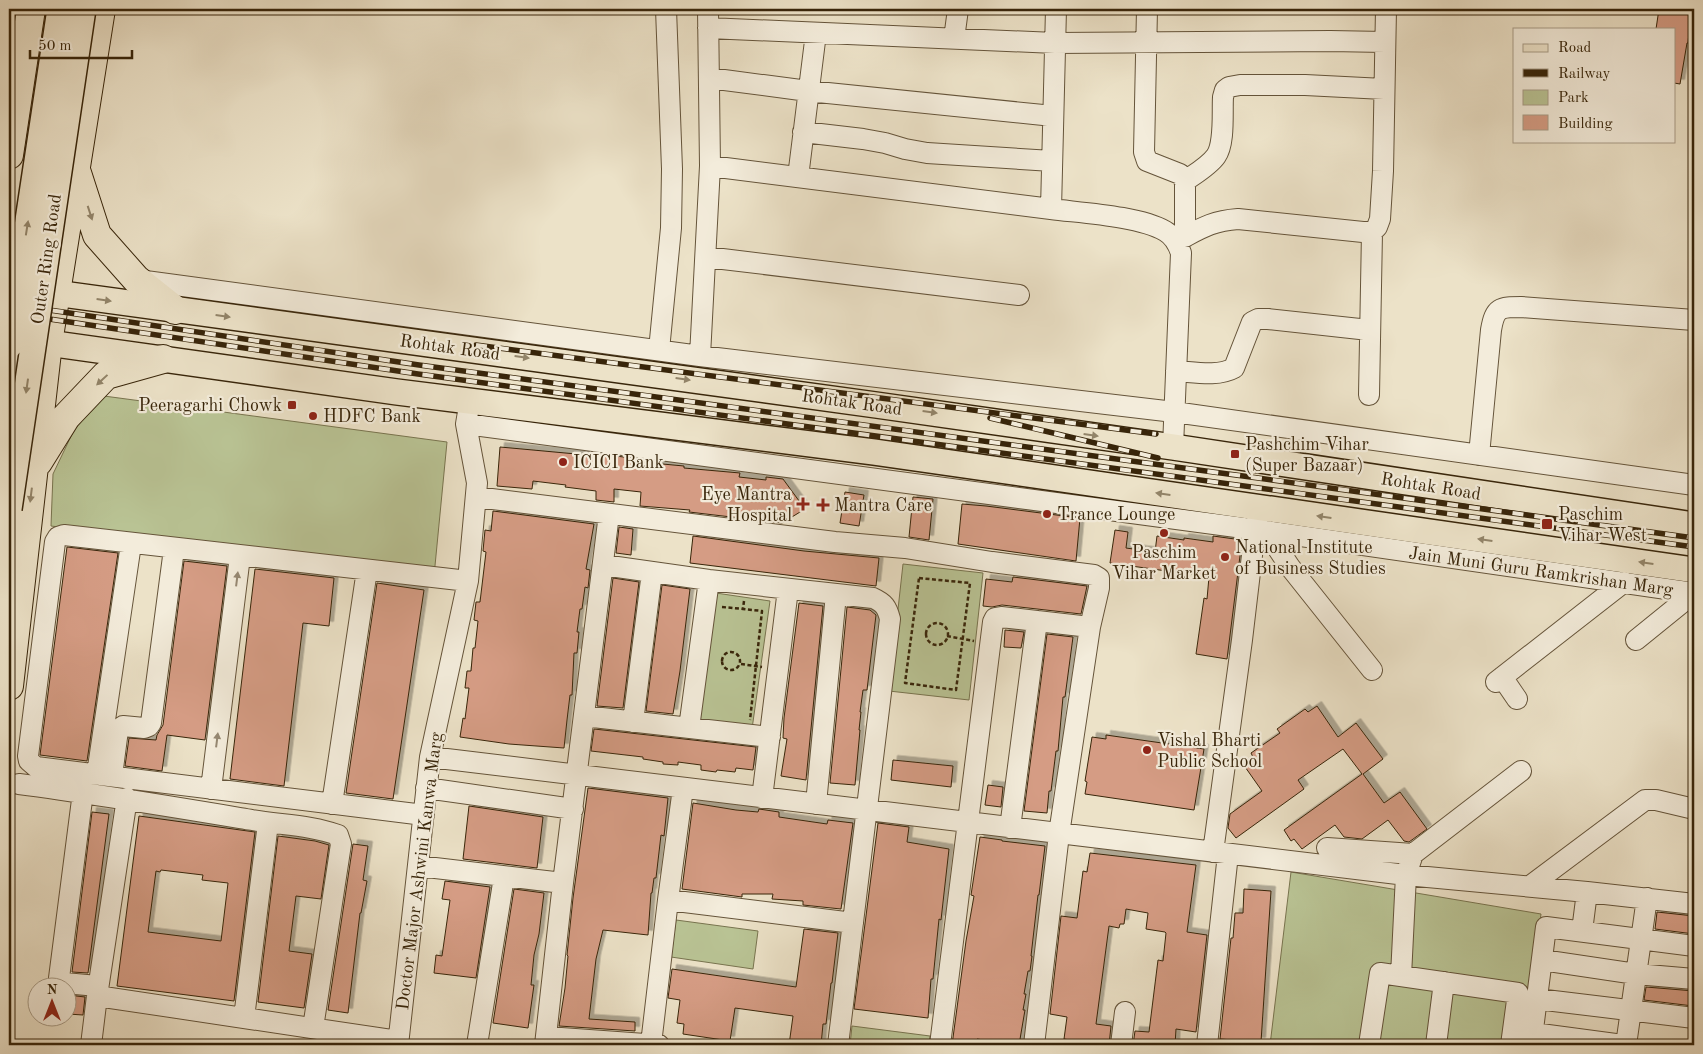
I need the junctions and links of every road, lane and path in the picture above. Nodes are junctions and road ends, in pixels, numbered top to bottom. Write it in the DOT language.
graph roads {
  1 [pos="31,9"];
  2 [pos="60,9"];
  3 [pos="83,9"];
  4 [pos="101,9"];
  5 [pos="666,9"];
  6 [pos="958,9"];
  7 [pos="1056,9"];
  8 [pos="1147,9"];
  9 [pos="1386,9"];
  10 [pos="708,18"];
  11 [pos="816,33"];
  12 [pos="954,39"];
  13 [pos="1146,42"];
  14 [pos="1385,42"];
  15 [pos="1055,43"];
  16 [pos="16,56"];
  17 [pos="708,78"];
  18 [pos="1384,89"];
  19 [pos="808,91"];
  20 [pos="1053,116"];
  21 [pos="13,125"];
  22 [pos="803,132"];
  23 [pos="80,135"];
  24 [pos="9,155"];
  25 [pos="1052,161"];
  26 [pos="710,166"];
  27 [pos="76,167"];
  28 [pos="798,177"];
  29 [pos="1185,181"];
  30 [pos="1051,209"];
  31 [pos="1372,232"];
  32 [pos="1181,239"];
  33 [pos="706,257"];
  34 [pos="136,280"];
  35 [pos="9,283"];
  36 [pos="55,293"];
  37 [pos="1020,295"];
  38 [pos="175,310"];
  39 [pos="1694,320"];
  40 [pos="1369,330"];
  41 [pos="427,332"];
  42 [pos="9,337"];
  43 [pos="48,343"];
  44 [pos="9,346"];
  45 [pos="659,350"];
  46 [pos="700,356"];
  47 [pos="163,359"];
  48 [pos="1176,371"];
  49 [pos="1369,395"];
  50 [pos="1174,412"];
  51 [pos="468,413"];
  52 [pos="1173,447"];
  53 [pos="1479,454"];
  54 [pos="34,469"];
  55 [pos="1694,485"];
  56 [pos="476,497"];
  57 [pos="9,509"];
  58 [pos="609,514"];
  59 [pos="1260,523"];
  60 [pos="1694,525"];
  61 [pos="131,544"];
  62 [pos="174,549"];
  63 [pos="240,556"];
  64 [pos="603,565"];
  65 [pos="367,570"];
  66 [pos="1694,570"];
  67 [pos="652,572"];
  68 [pos="708,580"];
  69 [pos="468,581"];
  70 [pos="1624,582"];
  71 [pos="746,584"];
  72 [pos="788,589"];
  73 [pos="1694,593"];
  74 [pos="836,594"];
  75 [pos="717,606"];
  76 [pos="743,609"];
  77 [pos="1037,621"];
  78 [pos="1090,628"];
  79 [pos="947,636"];
  80 [pos="963,639"];
  81 [pos="1636,640"];
  82 [pos="990,643"];
  83 [pos="713,661"];
  84 [pos="722,662"];
  85 [pos="740,664"];
  86 [pos="756,666"];
  87 [pos="1372,670"];
  88 [pos="9,686"];
  89 [pos="1517,699"];
  90 [pos="584,716"];
  91 [pos="633,722"];
  92 [pos="750,722"];
  93 [pos="690,728"];
  94 [pos="770,737"];
  95 [pos="430,757"];
  96 [pos="1521,772"];
  97 [pos="104,775"];
  98 [pos="577,775"];
  99 [pos="19,784"];
  100 [pos="426,788"];
  101 [pos="683,788"];
  102 [pos="211,789"];
  103 [pos="83,792"];
  104 [pos="127,798"];
  105 [pos="762,798"];
  106 [pos="332,804"];
  107 [pos="816,804"];
  108 [pos="572,809"];
  109 [pos="1694,809"];
  110 [pos="866,810"];
  111 [pos="424,815"];
  112 [pos="968,822"];
  113 [pos="268,823"];
  114 [pos="1010,828"];
  115 [pos="1059,834"];
  116 [pos="1327,848"];
  117 [pos="1221,853"];
  118 [pos="1413,854"];
  119 [pos="418,866"];
  120 [pos="1406,875"];
  121 [pos="504,876"];
  122 [pos="563,883"];
  123 [pos="1530,886"];
  124 [pos="1587,892"];
  125 [pos="1647,898"];
  126 [pos="668,900"];
  127 [pos="1694,904"];
  128 [pos="853,923"];
  129 [pos="1582,932"];
  130 [pos="1641,939"];
  131 [pos="1694,946"];
  132 [pos="1542,960"];
  133 [pos="1636,974"];
  134 [pos="1401,976"];
  135 [pos="1694,980"];
  136 [pos="1444,982"];
  137 [pos="97,991"];
  138 [pos="1537,999"];
  139 [pos="1631,1010"];
  140 [pos="1125,1012"];
  141 [pos="244,1018"];
  142 [pos="1694,1018"];
  143 [pos="314,1028"];
  144 [pos="1532,1039"];
  145 [pos="546,1041"];
  146 [pos="398,1043"];
  147 [pos="91,1045"];
  148 [pos="477,1045"];
  149 [pos="655,1045"];
  150 [pos="838,1045"];
  151 [pos="940,1045"];
  152 [pos="1034,1045"];
  153 [pos="1121,1045"];
  154 [pos="1207,1045"];
  155 [pos="1368,1045"];
  156 [pos="1436,1045"];
  157 [pos="1511,1045"];
  158 [pos="1625,1045"];
  1 -- 16 [label="highway"];
  44 -- 2 [label="main road, Outer Ring Road, one-way, bridge"];
  3 -- 57 [label="main road, Outer Ring Road, one-way, bridge"];
  4 -- 23 [label="highway, Outer Ring Road"];
  5 -- 45 [label="street"];
  6 -- 12 [label="street"];
  7 -- 15 [label="street"];
  8 -- 13 [label="street"];
  9 -- 14 [label="street"];
  10 -- 11 [label="street"];
  10 -- 17 [label="street"];
  11 -- 12 [label="street"];
  11 -- 19 [label="street"];
  12 -- 15 [label="street"];
  13 -- 14 [label="street"];
  13 -- 15 [label="street"];
  13 -- 29 [label="street"];
  14 -- 18 [label="street"];
  15 -- 20 [label="street"];
  16 -- 21 [label="highway"];
  17 -- 19 [label="street"];
  17 -- 26 [label="street"];
  18 -- 29 [label="street"];
  18 -- 31 [label="street"];
  19 -- 20 [label="street"];
  19 -- 22 [label="street"];
  20 -- 25 [label="street"];
  21 -- 23 [label="highway"];
  21 -- 24 [label="highway"];
  22 -- 25 [label="street"];
  22 -- 28 [label="street"];
  23 -- 27 [label="highway, Outer Ring Road"];
  25 -- 30 [label="street"];
  26 -- 28 [label="street"];
  26 -- 33 [label="street"];
  27 -- 34 [label="highway, one-way"];
  27 -- 36 [label="highway, Outer Ring Road"];
  28 -- 30 [label="street"];
  29 -- 32 [label="street"];
  30 -- 32 [label="street"];
  31 -- 32 [label="street"];
  31 -- 40 [label="street"];
  32 -- 48 [label="street"];
  33 -- 37 [label="street"];
  33 -- 46 [label="street"];
  34 -- 38 [label="highway"];
  34 -- 41 [label="street"];
  35 -- 36 [label="highway, Rohtak Road"];
  36 -- 38 [label="main road, Rohtak Road, one-way"];
  36 -- 43 [label="highway, Outer Ring Road"];
  38 -- 41 [label="main road, Rohtak Road, one-way"];
  39 -- 53 [label="street"];
  40 -- 48 [label="street"];
  40 -- 49 [label="street"];
  41 -- 45 [label="street"];
  41 -- 52 [label="main road, Rohtak Road, one-way"];
  42 -- 43 [label="highway"];
  43 -- 47 [label="main road"];
  43 -- 54 [label="highway, Outer Ring Road"];
  45 -- 46 [label="street"];
  46 -- 50 [label="street"];
  47 -- 51 [label="main road"];
  47 -- 54 [label="highway, one-way"];
  48 -- 50 [label="street"];
  50 -- 52 [label="street"];
  50 -- 53 [label="street"];
  51 -- 56 [label="street, Doctor Major Ashwini Kanwa Marg"];
  51 -- 59 [label="main road"];
  52 -- 60 [label="main road, Rohtak Road"];
  53 -- 55 [label="street"];
  54 -- 88 [label="highway, Outer Ring Road, one-way"];
  56 -- 58 [label="street"];
  56 -- 69 [label="street, Doctor Major Ashwini Kanwa Marg"];
  58 -- 64 [label="street"];
  58 -- 78 [label="street"];
  66 -- 59 [label="main road, one-way"];
  59 -- 70 [label="street, Jain Muni Guru Ramkrishan Marg"];
  59 -- 87 [label="street"];
  59 -- 117 [label="street"];
  61 -- 62 [label="street"];
  61 -- 97 [label="street"];
  61 -- 97 [label="street"];
  62 -- 63 [label="street"];
  62 -- 97 [label="street"];
  63 -- 65 [label="street"];
  102 -- 63 [label="street, one-way"];
  64 -- 67 [label="street"];
  64 -- 90 [label="street"];
  65 -- 69 [label="street"];
  65 -- 106 [label="street"];
  67 -- 68 [label="street"];
  67 -- 91 [label="street"];
  68 -- 71 [label="street"];
  68 -- 93 [label="street"];
  69 -- 95 [label="street, Doctor Major Ashwini Kanwa Marg"];
  70 -- 73 [label="street, Jain Muni Guru Ramkrishan Marg"];
  70 -- 89 [label="street"];
  71 -- 72 [label="street"];
  71 -- 76 [label="path"];
  72 -- 74 [label="street"];
  72 -- 94 [label="street"];
  73 -- 81 [label="street"];
  74 -- 107 [label="street"];
  74 -- 110 [label="street"];
  75 -- 76 [label="path"];
  76 -- 86 [label="path"];
  77 -- 78 [label="street"];
  77 -- 82 [label="street"];
  77 -- 114 [label="street"];
  78 -- 115 [label="street"];
  79 -- 79 [label="path"];
  79 -- 80 [label="path"];
  80 -- 80 [label="path"];
  80 -- 82 [label="path"];
  82 -- 112 [label="street"];
  83 -- 84 [label="path"];
  84 -- 85 [label="path"];
  84 -- 85 [label="path"];
  85 -- 86 [label="path"];
  86 -- 92 [label="path"];
  90 -- 91 [label="street"];
  90 -- 98 [label="street"];
  91 -- 93 [label="street"];
  93 -- 94 [label="street"];
  94 -- 105 [label="street"];
  95 -- 98 [label="street"];
  95 -- 100 [label="street, Doctor Major Ashwini Kanwa Marg"];
  96 -- 118 [label="street"];
  97 -- 102 [label="street"];
  98 -- 101 [label="street"];
  98 -- 108 [label="street"];
  99 -- 103 [label="street"];
  100 -- 108 [label="street"];
  100 -- 111 [label="street, Doctor Major Ashwini Kanwa Marg"];
  101 -- 105 [label="street"];
  101 -- 126 [label="street"];
  102 -- 106 [label="street"];
  103 -- 104 [label="street"];
  103 -- 137 [label="street"];
  104 -- 113 [label="street"];
  104 -- 137 [label="street"];
  105 -- 107 [label="street"];
  106 -- 111 [label="street"];
  107 -- 110 [label="street"];
  108 -- 122 [label="street"];
  109 -- 123 [label="street"];
  110 -- 112 [label="street"];
  110 -- 128 [label="street"];
  111 -- 119 [label="street, Doctor Major Ashwini Kanwa Marg"];
  112 -- 114 [label="street"];
  112 -- 151 [label="street"];
  113 -- 141 [label="street"];
  113 -- 143 [label="street"];
  114 -- 115 [label="street"];
  115 -- 117 [label="street"];
  115 -- 152 [label="street"];
  116 -- 118 [label="street"];
  117 -- 120 [label="street"];
  117 -- 154 [label="street"];
  118 -- 120 [label="street"];
  119 -- 121 [label="street"];
  119 -- 146 [label="street, Doctor Major Ashwini Kanwa Marg"];
  120 -- 123 [label="street"];
  120 -- 134 [label="street"];
  121 -- 122 [label="street"];
  121 -- 148 [label="street"];
  122 -- 145 [label="street"];
  123 -- 124 [label="street"];
  124 -- 125 [label="street"];
  124 -- 129 [label="street"];
  125 -- 127 [label="street"];
  125 -- 130 [label="street"];
  126 -- 128 [label="street"];
  126 -- 149 [label="street"];
  128 -- 150 [label="street"];
  129 -- 130 [label="street"];
  129 -- 132 [label="street"];
  130 -- 131 [label="street"];
  130 -- 133 [label="street"];
  132 -- 133 [label="street"];
  132 -- 138 [label="street"];
  133 -- 135 [label="street"];
  133 -- 139 [label="street"];
  134 -- 136 [label="street"];
  134 -- 155 [label="street"];
  136 -- 156 [label="street"];
  136 -- 157 [label="street"];
  137 -- 141 [label="street"];
  137 -- 147 [label="street"];
  138 -- 139 [label="street"];
  138 -- 144 [label="street"];
  139 -- 142 [label="street"];
  139 -- 158 [label="street"];
  140 -- 153 [label="street"];
  141 -- 143 [label="street"];
  143 -- 146 [label="street"];
  144 -- 158 [label="street"];
  145 -- 149 [label="street"];
}
